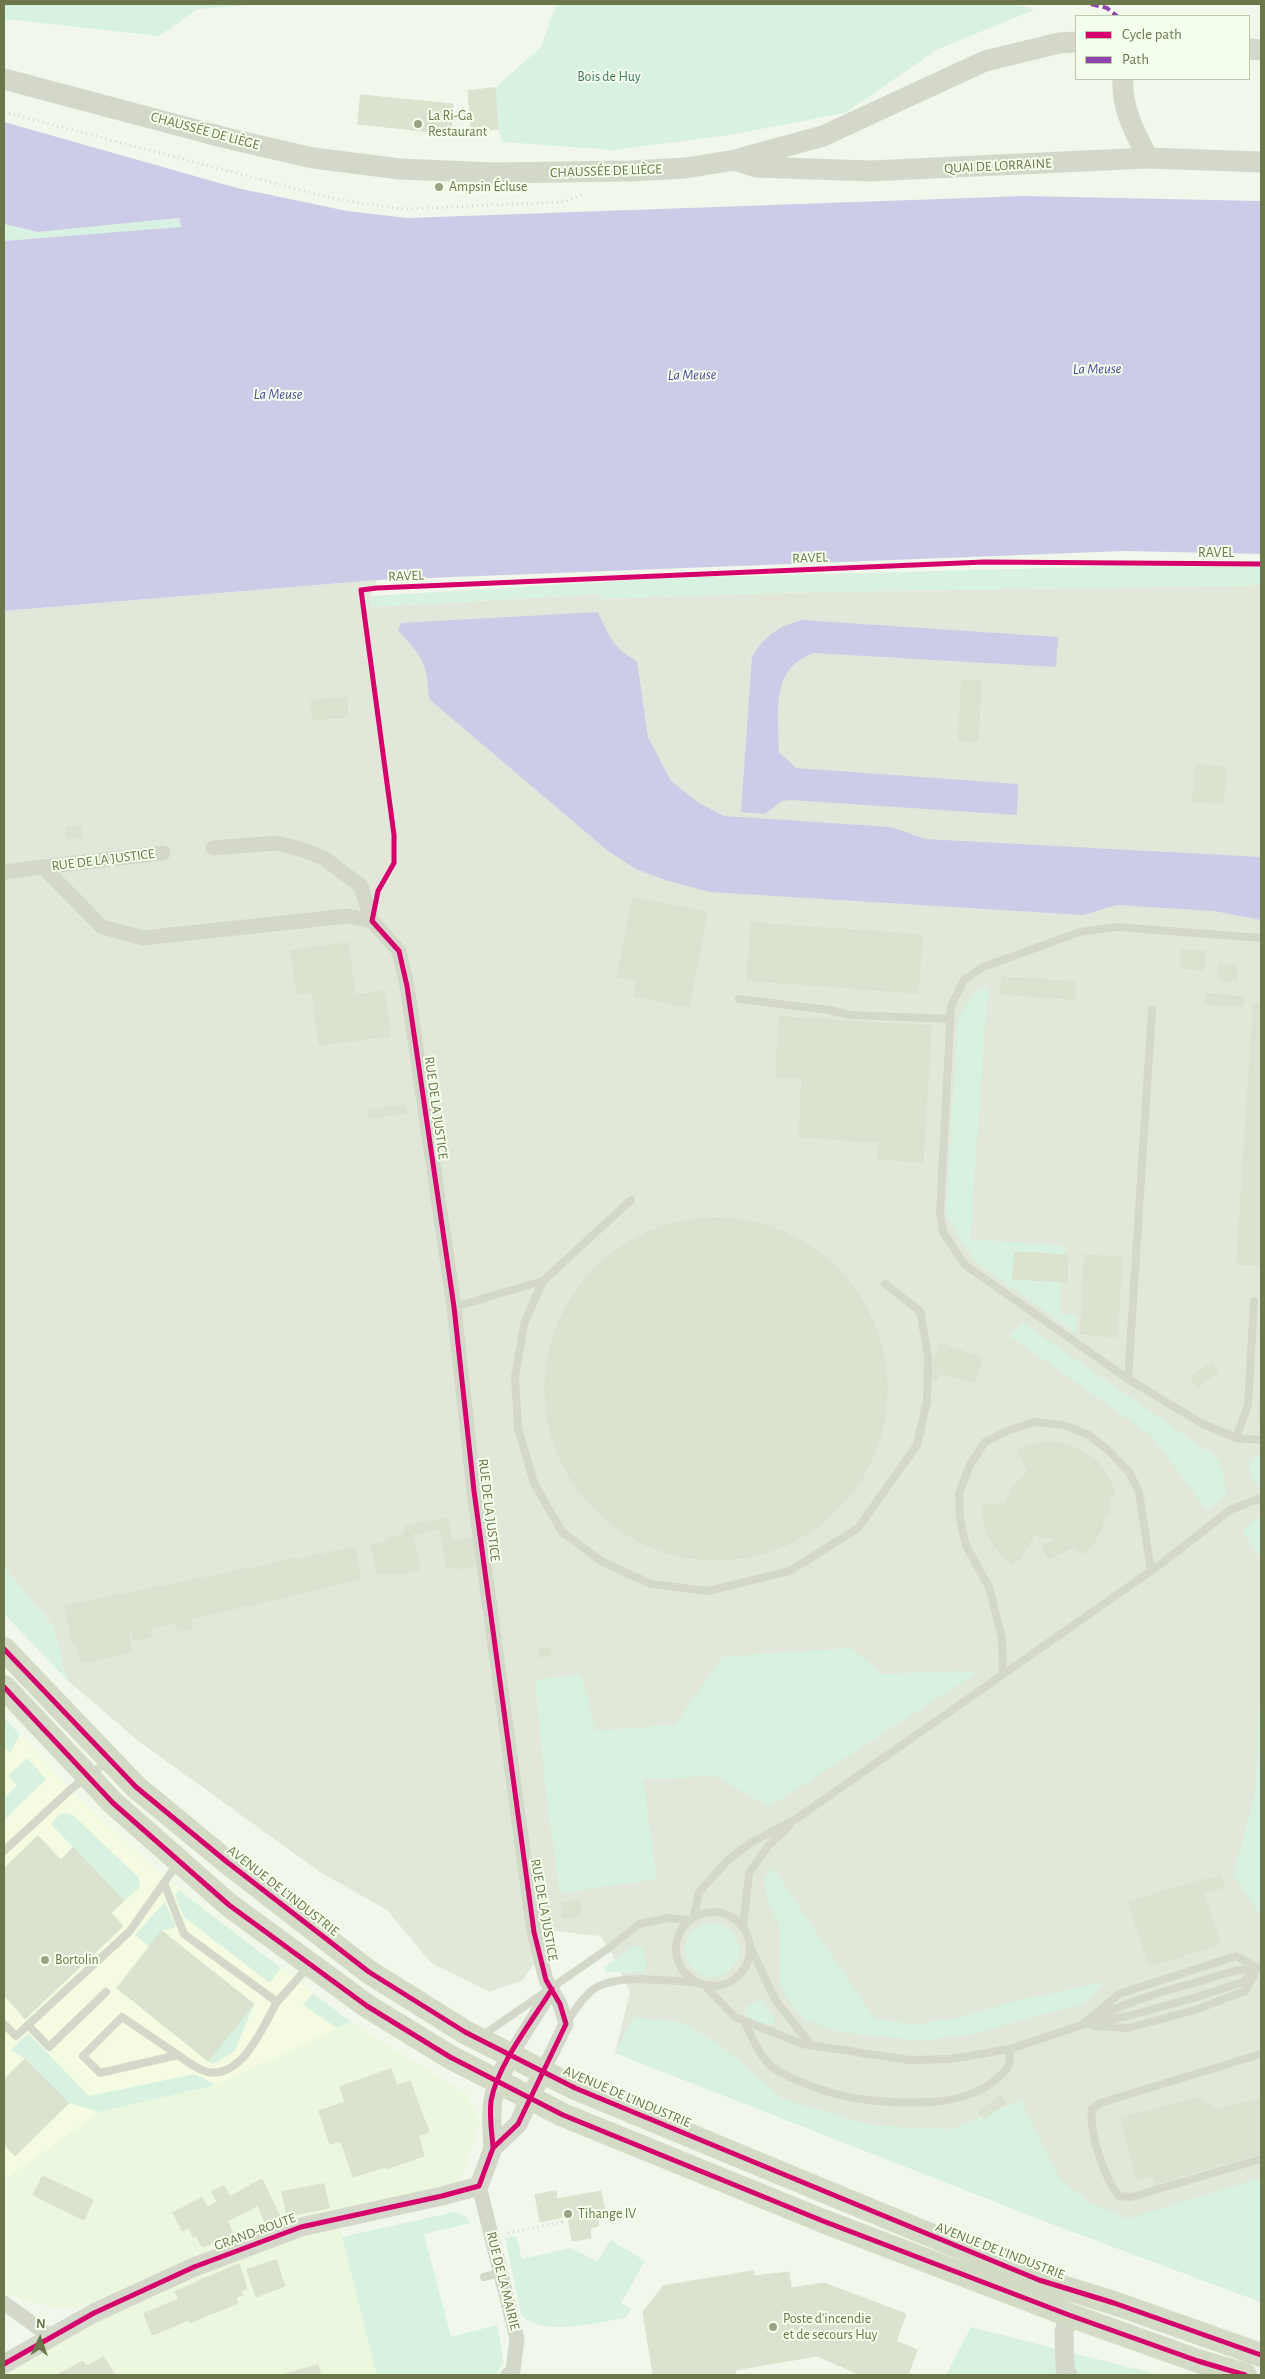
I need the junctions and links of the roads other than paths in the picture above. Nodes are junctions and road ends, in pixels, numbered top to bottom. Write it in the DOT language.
graph roads {
  1 [pos="1075,42"];
  2 [pos="4,79"];
  3 [pos="1123,80"];
  4 [pos="1148,158"];
  5 [pos="735,160"];
  6 [pos="1261,162"];
  7 [pos="213,848"];
  8 [pos="163,852"];
  9 [pos="43,867"];
  10 [pos="4,872"];
  11 [pos="372,921"];
  12 [pos="1261,938"];
  13 [pos="739,999"];
  14 [pos="1152,1010"];
  15 [pos="950,1019"];
  16 [pos="631,1200"];
  17 [pos="543,1281"];
  18 [pos="885,1284"];
  19 [pos="1254,1301"];
  20 [pos="454,1308"];
  21 [pos="1128,1379"];
  22 [pos="1236,1438"];
  23 [pos="1261,1440"];
  24 [pos="1261,1498"];
  25 [pos="1150,1572"];
  26 [pos="4,1649"];
  27 [pos="1003,1674"];
  28 [pos="4,1687"];
  29 [pos="110,1759"];
  30 [pos="88,1776"];
  31 [pos="796,1818"];
  32 [pos="4,1851"];
  33 [pos="179,1861"];
  34 [pos="164,1883"];
  35 [pos="691,1918"];
  36 [pos="743,1926"];
  37 [pos="751,1949"];
  38 [pos="310,1964"];
  39 [pos="1259,1967"];
  40 [pos="694,1982"];
  41 [pos="706,1987"];
  42 [pos="552,1989"];
  43 [pos="106,1992"];
  44 [pos="277,2002"];
  45 [pos="744,2021"];
  46 [pos="4,2024"];
  47 [pos="566,2024"];
  48 [pos="28,2025"];
  49 [pos="1082,2025"];
  50 [pos="477,2039"];
  51 [pos="812,2045"];
  52 [pos="1010,2049"];
  53 [pos="1261,2054"];
  54 [pos="178,2055"];
  55 [pos="510,2056"];
  56 [pos="542,2072"];
  57 [pos="497,2082"];
  58 [pos="526,2107"];
  59 [pos="493,2148"];
  60 [pos="1261,2159"];
  61 [pos="479,2186"];
  62 [pos="500,2273"];
  63 [pos="484,2277"];
  64 [pos="1039,2280"];
  65 [pos="4,2303"];
  66 [pos="1114,2303"];
  67 [pos="1069,2315"];
  68 [pos="51,2338"];
  69 [pos="1261,2355"];
  70 [pos="4,2364"];
  71 [pos="508,2375"];
  72 [pos="1068,2375"];
  73 [pos="1245,2375"];
  1 -- 5 [label="main road, CHAUSSÉE DE LIÈGE"];
  2 -- 5 [label="main road, CHAUSSÉE DE LIÈGE"];
  3 -- 4 [label="main road"];
  4 -- 5 [label="main road, QUAI DE LORRAINE"];
  4 -- 6 [label="main road, QUAI DE LORRAINE"];
  7 -- 11 [label="street, RUE DE LA JUSTICE"];
  8 -- 9 [label="street, RUE DE LA JUSTICE"];
  9 -- 10 [label="street, RUE DE LA JUSTICE"];
  9 -- 11 [label="street, RUE DE LA JUSTICE"];
  11 -- 20 [label="street, RUE DE LA JUSTICE"];
  12 -- 15 [label="lane"];
  13 -- 15 [label="lane"];
  14 -- 21 [label="lane"];
  15 -- 21 [label="lane"];
  16 -- 17 [label="lane"];
  17 -- 18 [label="lane"];
  17 -- 20 [label="lane"];
  19 -- 22 [label="lane"];
  20 -- 42 [label="street, RUE DE LA JUSTICE"];
  21 -- 22 [label="lane"];
  22 -- 23 [label="lane"];
  24 -- 25 [label="lane"];
  25 -- 27 [label="lane"];
  25 -- 27 [label="lane"];
  26 -- 29 [label="main road, AVENUE DE L'INDUSTRIE"];
  27 -- 31 [label="lane"];
  28 -- 30 [label="main road"];
  29 -- 30 [label="lane"];
  29 -- 50 [label="main road, AVENUE DE L'INDUSTRIE"];
  30 -- 32 [label="lane"];
  30 -- 33 [label="main road"];
  31 -- 35 [label="lane"];
  31 -- 36 [label="lane"];
  33 -- 34 [label="lane"];
  33 -- 38 [label="main road"];
  34 -- 44 [label="lane"];
  34 -- 48 [label="lane"];
  35 -- 36 [label="lane"];
  35 -- 40 [label="lane"];
  35 -- 42 [label="lane"];
  36 -- 37 [label="lane"];
  37 -- 41 [label="lane"];
  37 -- 51 [label="lane"];
  38 -- 44 [label="lane"];
  38 -- 57 [label="main road"];
  39 -- 49 [label="lane"];
  39 -- 49 [label="lane"];
  39 -- 49 [label="lane"];
  39 -- 49 [label="lane"];
  40 -- 41 [label="lane"];
  40 -- 47 [label="lane"];
  41 -- 45 [label="lane"];
  42 -- 47 [label="street, RUE DE LA JUSTICE"];
  42 -- 50 [label="lane"];
  42 -- 55 [label="street"];
  43 -- 48 [label="lane"];
  44 -- 54 [label="lane"];
  45 -- 51 [label="lane"];
  45 -- 52 [label="lane"];
  46 -- 48 [label="lane"];
  47 -- 56 [label="street"];
  49 -- 52 [label="lane"];
  50 -- 55 [label="main road, AVENUE DE L'INDUSTRIE"];
  51 -- 52 [label="lane"];
  53 -- 60 [label="lane"];
  54 -- 54 [label="lane"];
  55 -- 56 [label="main road, AVENUE DE L'INDUSTRIE"];
  55 -- 57 [label="street"];
  56 -- 58 [label="street"];
  56 -- 64 [label="main road, AVENUE DE L'INDUSTRIE"];
  57 -- 58 [label="main road"];
  57 -- 59 [label="street"];
  58 -- 59 [label="street"];
  58 -- 67 [label="main road"];
  59 -- 61 [label="street"];
  61 -- 62 [label="street, RUE DE LA MAIRIE"];
  61 -- 68 [label="street, GRAND-ROUTE"];
  62 -- 63 [label="lane"];
  62 -- 71 [label="street, RUE DE LA MAIRIE"];
  64 -- 66 [label="main road, AVENUE DE L'INDUSTRIE"];
  64 -- 67 [label="street"];
  65 -- 68 [label="street"];
  66 -- 67 [label="street"];
  66 -- 69 [label="main road, AVENUE DE L'INDUSTRIE"];
  67 -- 72 [label="street"];
  67 -- 73 [label="main road"];
  68 -- 70 [label="street, GRAND-ROUTE"];
}
